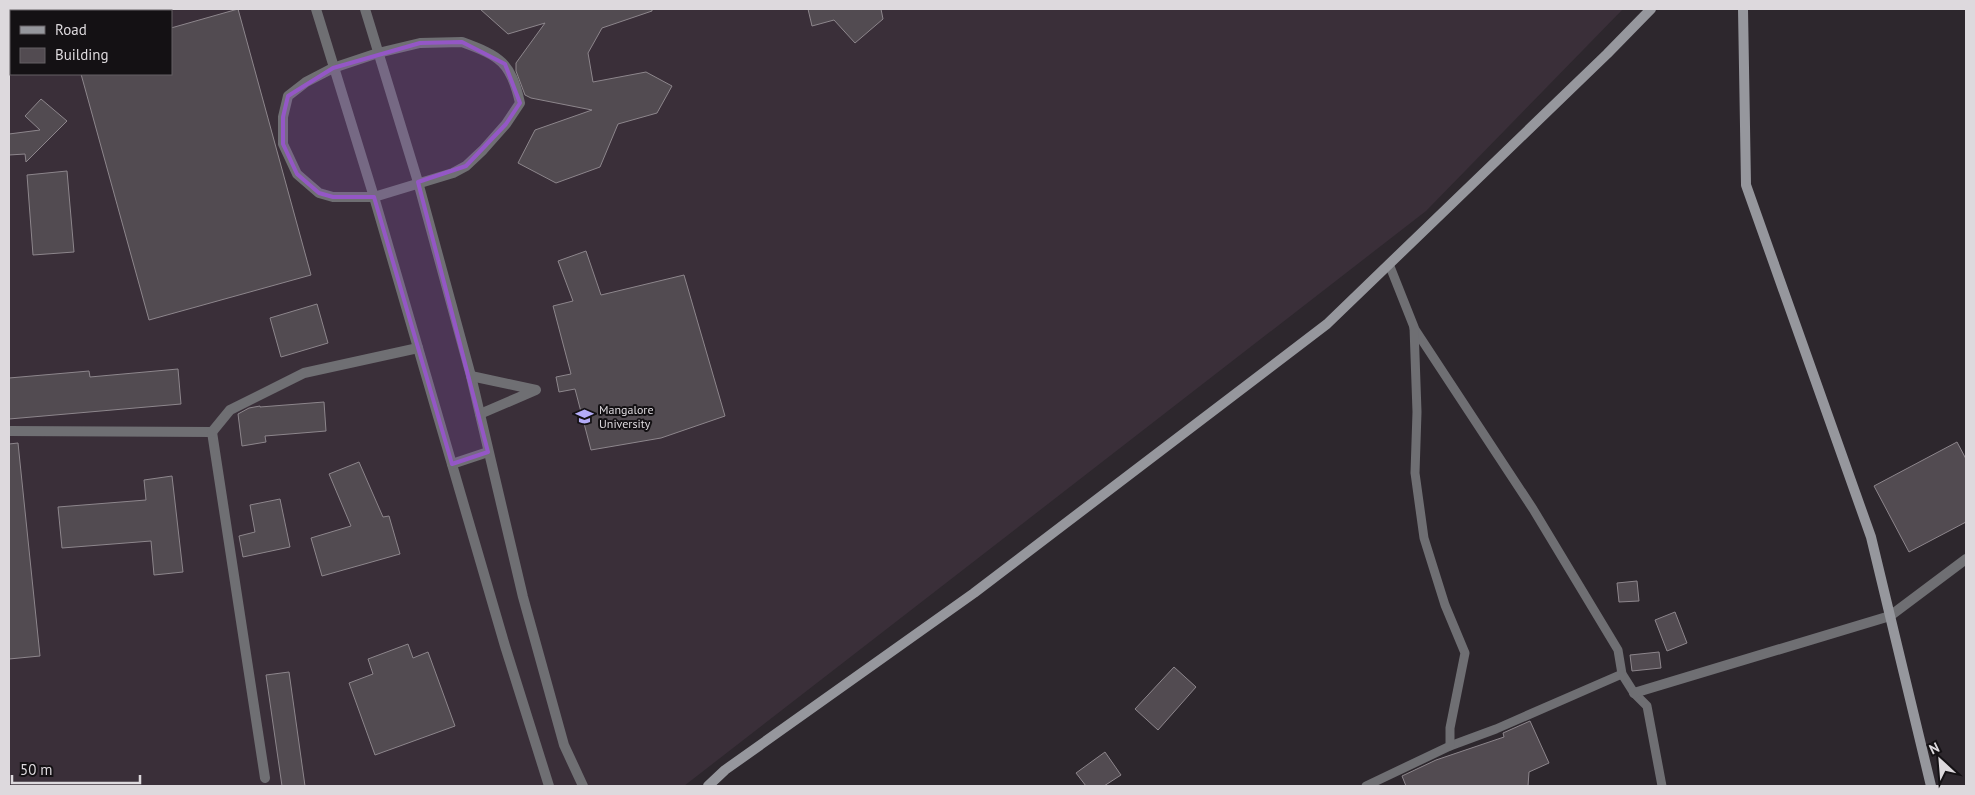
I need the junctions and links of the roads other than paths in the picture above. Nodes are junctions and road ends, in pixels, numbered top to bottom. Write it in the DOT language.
graph roads {
  1 [pos="316,9"];
  2 [pos="365,9"];
  3 [pos="1651,9"];
  4 [pos="1743,9"];
  5 [pos="378,53"];
  6 [pos="333,68"];
  7 [pos="418,182"];
  8 [pos="374,197"];
  9 [pos="1389,264"];
  10 [pos="1414,328"];
  11 [pos="418,348"];
  12 [pos="471,376"];
  13 [pos="480,414"];
  14 [pos="9,431"];
  15 [pos="212,432"];
  16 [pos="488,452"];
  17 [pos="452,464"];
  18 [pos="1966,559"];
  19 [pos="1890,616"];
  20 [pos="1622,674"];
  21 [pos="1634,692"];
  22 [pos="1450,746"];
  23 [pos="265,778"];
  24 [pos="549,786"];
  25 [pos="583,786"];
  26 [pos="708,786"];
  27 [pos="1366,786"];
  28 [pos="1662,786"];
  29 [pos="1931,786"];
  1 -- 6 [label="street"];
  2 -- 5 [label="street"];
  3 -- 9 [label="main road"];
  4 -- 19 [label="main road"];
  5 -- 6 [label="street"];
  5 -- 7 [label="street"];
  5 -- 7 [label="street"];
  6 -- 8 [label="street"];
  6 -- 8 [label="street"];
  7 -- 8 [label="street"];
  7 -- 12 [label="street"];
  8 -- 11 [label="street"];
  9 -- 10 [label="lane"];
  9 -- 26 [label="main road"];
  10 -- 20 [label="lane"];
  10 -- 22 [label="lane"];
  11 -- 15 [label="street"];
  11 -- 17 [label="street"];
  12 -- 13 [label="street"];
  12 -- 13 [label="street"];
  13 -- 16 [label="street"];
  14 -- 15 [label="street"];
  15 -- 23 [label="street"];
  16 -- 17 [label="street"];
  16 -- 25 [label="street"];
  17 -- 24 [label="street"];
  18 -- 19 [label="street"];
  19 -- 21 [label="street"];
  19 -- 29 [label="main road"];
  20 -- 21 [label="lane"];
  20 -- 22 [label="lane"];
  21 -- 28 [label="lane"];
  22 -- 27 [label="lane"];
}
